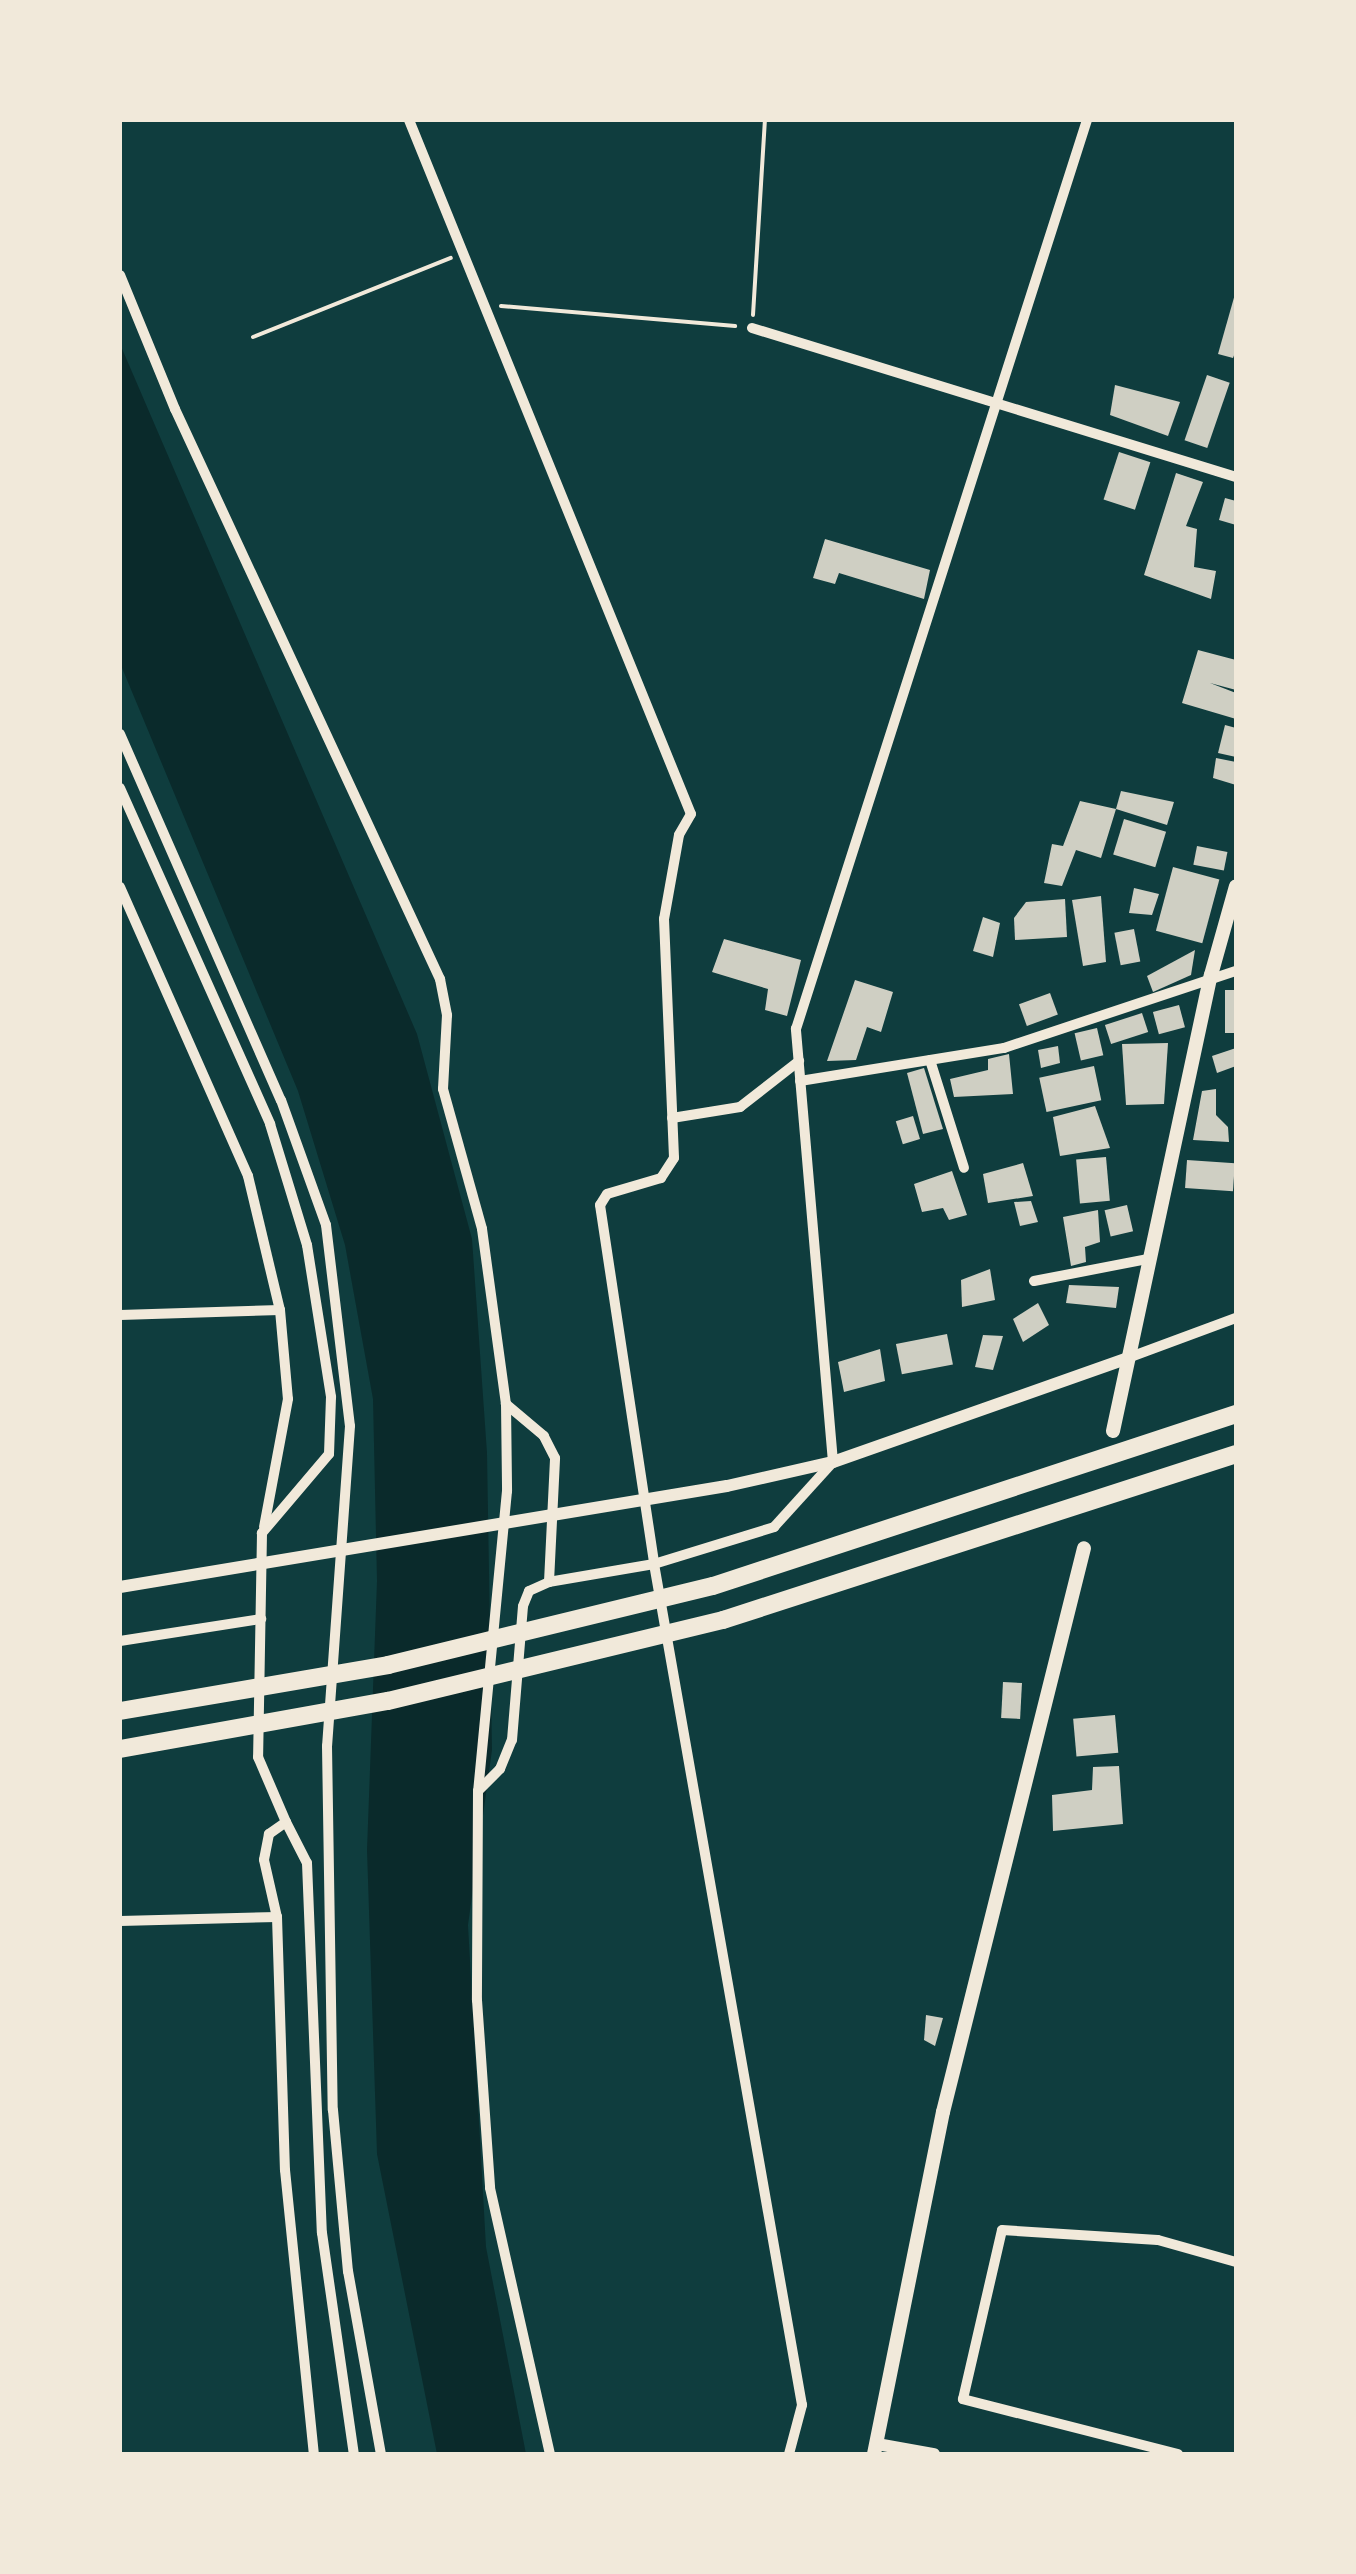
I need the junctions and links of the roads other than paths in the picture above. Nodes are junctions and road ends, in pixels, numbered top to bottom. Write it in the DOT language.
graph roads {
  1 [pos="409,120"];
  2 [pos="1087,120"];
  3 [pos="120,275"];
  4 [pos="752,328"];
  5 [pos="998,404"];
  6 [pos="1236,477"];
  7 [pos="120,734"];
  8 [pos="120,788"];
  9 [pos="1236,886"];
  10 [pos="120,888"];
  11 [pos="1236,971"];
  12 [pos="1211,975"];
  13 [pos="930,1060"];
  14 [pos="798,1061"];
  15 [pos="800,1080"];
  16 [pos="672,1118"];
  17 [pos="964,1168"];
  18 [pos="1147,1259"];
  19 [pos="1034,1281"];
  20 [pos="280,1310"];
  21 [pos="120,1315"];
  22 [pos="1236,1318"];
  23 [pos="1124,1359"];
  24 [pos="506,1404"];
  25 [pos="1236,1414"];
  26 [pos="1113,1431"];
  27 [pos="1236,1454"];
  28 [pos="834,1462"];
  29 [pos="262,1533"];
  30 [pos="1084,1548"];
  31 [pos="654,1564"];
  32 [pos="549,1582"];
  33 [pos="120,1588"];
  34 [pos="261,1619"];
  35 [pos="120,1641"];
  36 [pos="120,1712"];
  37 [pos="120,1749"];
  38 [pos="478,1791"];
  39 [pos="286,1822"];
  40 [pos="278,1917"];
  41 [pos="120,1921"];
  42 [pos="1236,2262"];
  43 [pos="876,2449"];
  44 [pos="314,2454"];
  45 [pos="354,2454"];
  46 [pos="381,2454"];
  47 [pos="550,2454"];
  48 [pos="788,2454"];
  49 [pos="934,2454"];
  50 [pos="1178,2454"];
  1 -- 16 [label="street"];
  2 -- 5 [label="street"];
  3 -- 24 [label="street"];
  4 -- 5 [label="street"];
  5 -- 6 [label="street"];
  5 -- 14 [label="street"];
  7 -- 46 [label="street"];
  8 -- 29 [label="street"];
  9 -- 12 [label="main road"];
  10 -- 20 [label="street"];
  11 -- 12 [label="street"];
  12 -- 13 [label="street"];
  12 -- 18 [label="main road"];
  13 -- 15 [label="street"];
  13 -- 17 [label="street"];
  14 -- 15 [label="street"];
  14 -- 16 [label="street"];
  15 -- 28 [label="street"];
  16 -- 31 [label="street"];
  18 -- 19 [label="street"];
  18 -- 23 [label="main road"];
  20 -- 21 [label="street"];
  20 -- 29 [label="street"];
  22 -- 23 [label="street"];
  23 -- 26 [label="main road"];
  23 -- 28 [label="street"];
  24 -- 32 [label="street"];
  24 -- 38 [label="street"];
  25 -- 36 [label="highway"];
  27 -- 37 [label="highway"];
  28 -- 31 [label="street"];
  28 -- 33 [label="street"];
  29 -- 34 [label="street"];
  30 -- 43 [label="main road"];
  31 -- 32 [label="street"];
  31 -- 48 [label="street"];
  32 -- 38 [label="street"];
  34 -- 35 [label="street"];
  34 -- 39 [label="street"];
  38 -- 47 [label="street"];
  39 -- 40 [label="street"];
  39 -- 45 [label="street"];
  40 -- 41 [label="street"];
  40 -- 44 [label="street"];
  42 -- 50 [label="street"];
  43 -- 49 [label="street"];
}
